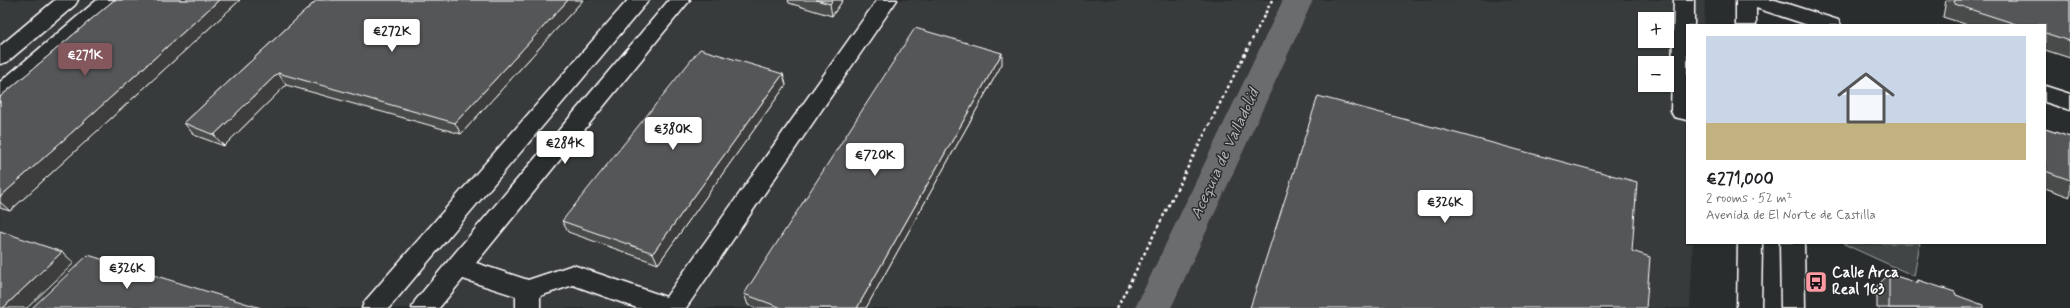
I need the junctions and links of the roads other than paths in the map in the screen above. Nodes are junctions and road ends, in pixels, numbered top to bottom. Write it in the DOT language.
graph roads {
  1 [pos="68,0"];
  2 [pos="110,0"];
  3 [pos="639,0"];
  4 [pos="680,0"];
  5 [pos="887,0"];
  6 [pos="1684,0"];
  7 [pos="1746,0"];
  8 [pos="1753,0"];
  9 [pos="1782,11"];
  10 [pos="1746,24"];
  11 [pos="1827,24"];
  12 [pos="0,57"];
  13 [pos="0,94"];
  14 [pos="2046,94"];
  15 [pos="2070,102"];
  16 [pos="1686,112"];
  17 [pos="1750,244"];
  18 [pos="1792,244"];
  19 [pos="457,267"];
  20 [pos="528,299"];
  21 [pos="374,308"];
  22 [pos="424,308"];
  23 [pos="666,308"];
  24 [pos="672,308"];
  25 [pos="1749,308"];
  26 [pos="1793,308"];
  1 -- 12 [label="street"];
  2 -- 13 [label="street"];
  3 -- 21 [label="street"];
  4 -- 19 [label="street"];
  5 -- 24 [label="street"];
  6 -- 16 [label="street"];
  7 -- 10 [label="street"];
  8 -- 9 [label="street"];
  9 -- 11 [label="street"];
  14 -- 15 [label="street"];
  17 -- 25 [label="street"];
  18 -- 26 [label="street"];
  19 -- 20 [label="street"];
  19 -- 22 [label="street"];
  20 -- 23 [label="street"];
}
